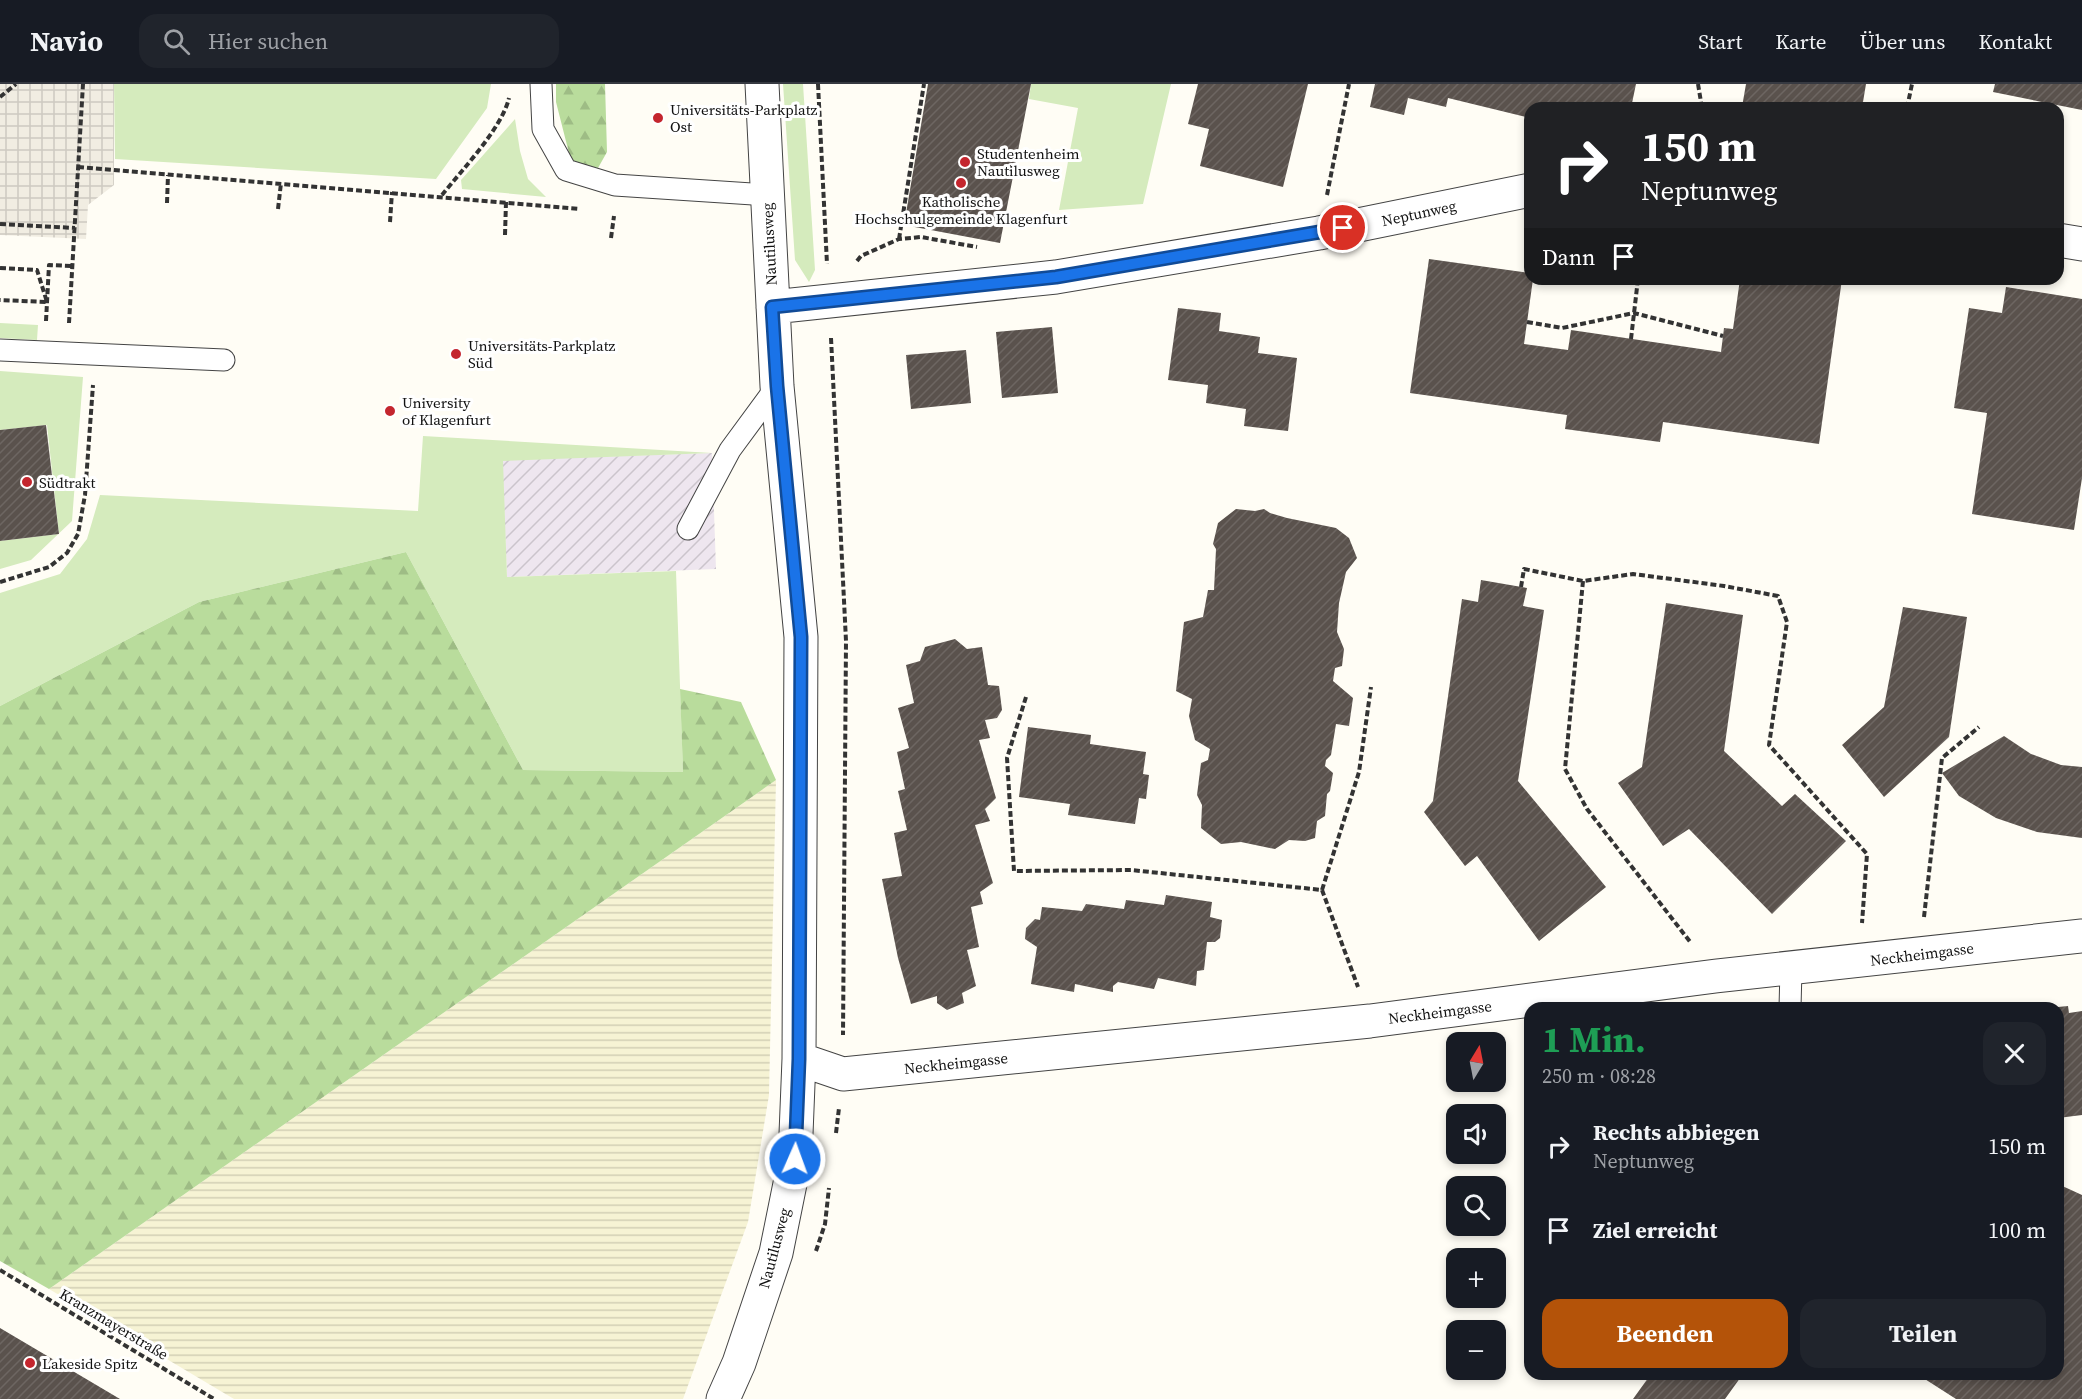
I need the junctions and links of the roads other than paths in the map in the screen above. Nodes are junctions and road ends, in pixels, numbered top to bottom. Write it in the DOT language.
graph roads {
  1 [pos="541,84"];
  2 [pos="762,84"];
  3 [pos="1524,191"];
  4 [pos="767,195"];
  5 [pos="2064,241"];
  6 [pos="2082,244"];
  7 [pos="772,307"];
  8 [pos="0,350"];
  9 [pos="224,360"];
  10 [pos="777,386"];
  11 [pos="687,529"];
  12 [pos="2082,936"];
  13 [pos="1791,969"];
  14 [pos="1790,1002"];
  15 [pos="799,1059"];
  16 [pos="723,1399"];
  1 -- 4 [label="lane"];
  2 -- 4 [label="street, Nautilusweg"];
  3 -- 7 [label="street, Neptunweg"];
  4 -- 7 [label="street, Nautilusweg"];
  5 -- 6 [label="street"];
  7 -- 10 [label="street, Nautilusweg"];
  8 -- 9 [label="lane"];
  10 -- 11 [label="lane"];
  10 -- 15 [label="street, Nautilusweg"];
  12 -- 13 [label="street, Neckheimgasse"];
  13 -- 14 [label="lane"];
  13 -- 15 [label="street, Neckheimgasse"];
  15 -- 16 [label="street, Nautilusweg"];
}
